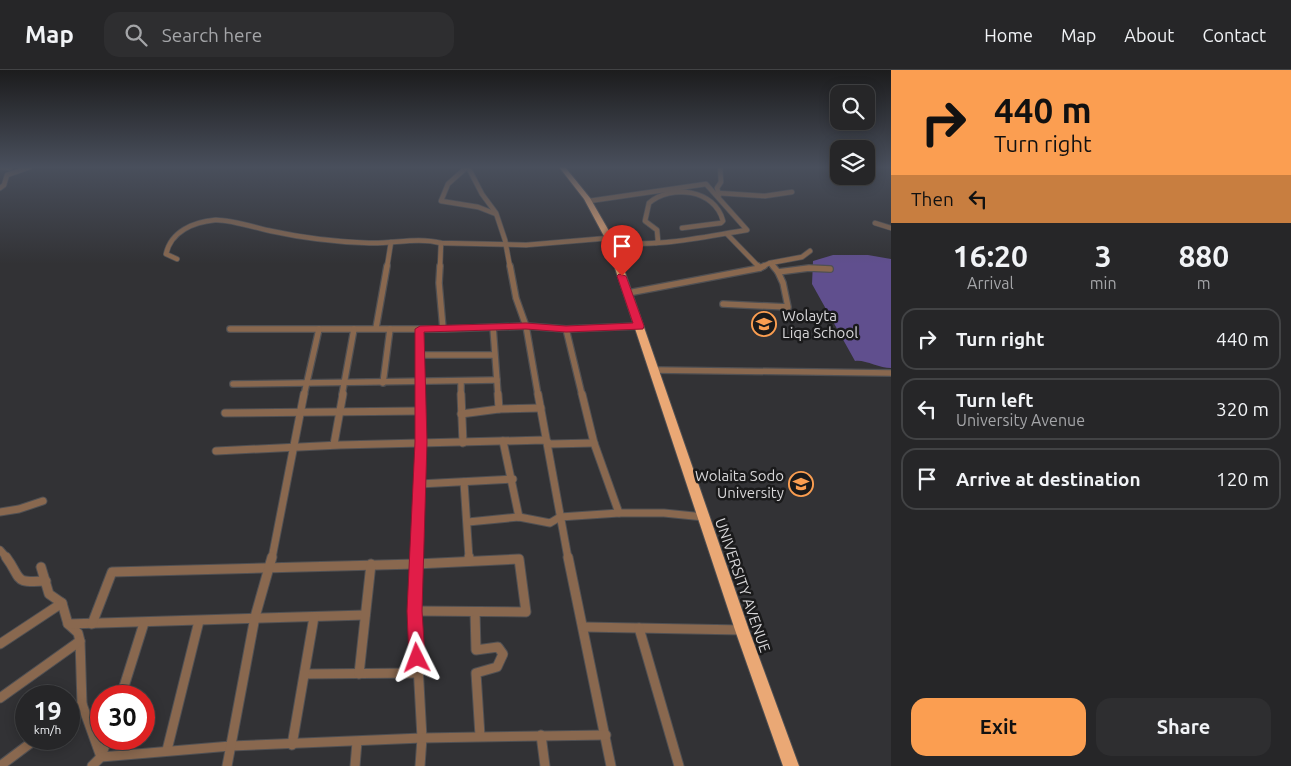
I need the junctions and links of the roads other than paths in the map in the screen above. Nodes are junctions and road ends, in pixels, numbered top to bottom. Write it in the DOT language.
graph roads {
  1 [pos="442,199"];
  2 [pos="486,199"];
  3 [pos="592,199"];
  4 [pos="655,199"];
  5 [pos="707,199"];
  6 [pos="719,199"];
  7 [pos="588,200"];
  8 [pos="496,215"];
  9 [pos="876,223"];
  10 [pos="682,228"];
  11 [pos="891,228"];
  12 [pos="727,234"];
  13 [pos="609,240"];
  14 [pos="391,242"];
  15 [pos="442,243"];
  16 [pos="656,243"];
  17 [pos="505,244"];
  18 [pos="810,251"];
  19 [pos="177,259"];
  20 [pos="770,264"];
  21 [pos="760,268"];
  22 [pos="830,269"];
  23 [pos="778,272"];
  24 [pos="628,293"];
  25 [pos="723,304"];
  26 [pos="526,326"];
  27 [pos="639,326"];
  28 [pos="492,327"];
  29 [pos="376,328"];
  30 [pos="319,329"];
  31 [pos="354,329"];
  32 [pos="390,329"];
  33 [pos="420,329"];
  34 [pos="443,329"];
  35 [pos="566,329"];
  36 [pos="230,330"];
  37 [pos="494,355"];
  38 [pos="421,356"];
  39 [pos="654,370"];
  40 [pos="891,373"];
  41 [pos="497,380"];
  42 [pos="419,382"];
  43 [pos="461,382"];
  44 [pos="308,383"];
  45 [pos="345,383"];
  46 [pos="383,383"];
  47 [pos="233,384"];
  48 [pos="541,408"];
  49 [pos="499,409"];
  50 [pos="420,410"];
  51 [pos="226,413"];
  52 [pos="300,413"];
  53 [pos="340,413"];
  54 [pos="461,414"];
  55 [pos="546,440"];
  56 [pos="503,441"];
  57 [pos="421,442"];
  58 [pos="463,443"];
  59 [pos="594,443"];
  60 [pos="334,444"];
  61 [pos="294,445"];
  62 [pos="216,451"];
  63 [pos="512,479"];
  64 [pos="464,482"];
  65 [pos="419,484"];
  66 [pos="43,501"];
  67 [pos="0,512"];
  68 [pos="620,513"];
  69 [pos="518,517"];
  70 [pos="560,517"];
  71 [pos="704,517"];
  72 [pos="468,522"];
  73 [pos="0,550"];
  74 [pos="469,561"];
  75 [pos="371,564"];
  76 [pos="416,564"];
  77 [pos="41,567"];
  78 [pos="270,567"];
  79 [pos="46,582"];
  80 [pos="62,603"];
  81 [pos="415,611"];
  82 [pos="475,612"];
  83 [pos="365,615"];
  84 [pos="314,617"];
  85 [pos="255,618"];
  86 [pos="199,621"];
  87 [pos="144,623"];
  88 [pos="68,624"];
  89 [pos="92,624"];
  90 [pos="584,627"];
  91 [pos="639,628"];
  92 [pos="742,630"];
  93 [pos="80,641"];
  94 [pos="0,644"];
  95 [pos="418,673"];
  96 [pos="305,674"];
  97 [pos="359,674"];
  98 [pos="124,685"];
  99 [pos="0,698"];
  100 [pos="82,704"];
  101 [pos="541,735"];
  102 [pos="606,735"];
  103 [pos="480,736"];
  104 [pos="422,738"];
  105 [pos="357,742"];
  106 [pos="292,745"];
  107 [pos="231,746"];
  108 [pos="21,750"];
  109 [pos="104,750"];
  110 [pos="167,750"];
  111 [pos="102,757"];
  112 [pos="0,766"];
  113 [pos="92,766"];
  114 [pos="227,766"];
  115 [pos="355,766"];
  116 [pos="420,766"];
  117 [pos="545,766"];
  118 [pos="611,766"];
  119 [pos="679,766"];
  120 [pos="790,766"];
  1 -- 8 [label="street"];
  2 -- 8 [label="street"];
  3 -- 7 [label="street"];
  4 -- 16 [label="street"];
  5 -- 10 [label="street"];
  6 -- 12 [label="street"];
  7 -- 13 [label="highway, UNIVERSITY AVENUE"];
  8 -- 17 [label="street"];
  9 -- 11 [label="street"];
  12 -- 16 [label="street"];
  12 -- 21 [label="street"];
  13 -- 16 [label="street"];
  13 -- 17 [label="street"];
  13 -- 24 [label="highway, UNIVERSITY AVENUE"];
  14 -- 15 [label="street"];
  14 -- 19 [label="street"];
  14 -- 29 [label="street"];
  15 -- 17 [label="street"];
  15 -- 34 [label="street"];
  17 -- 26 [label="street"];
  18 -- 20 [label="street"];
  20 -- 21 [label="street"];
  20 -- 23 [label="street"];
  21 -- 24 [label="street"];
  22 -- 23 [label="street"];
  23 -- 25 [label="street"];
  24 -- 27 [label="highway, UNIVERSITY AVENUE"];
  26 -- 28 [label="street"];
  26 -- 35 [label="street"];
  26 -- 48 [label="street"];
  27 -- 35 [label="street"];
  27 -- 39 [label="highway, UNIVERSITY AVENUE"];
  28 -- 34 [label="street"];
  28 -- 37 [label="street"];
  29 -- 31 [label="street"];
  29 -- 32 [label="street"];
  30 -- 31 [label="street"];
  30 -- 36 [label="street"];
  30 -- 44 [label="street"];
  31 -- 45 [label="street"];
  32 -- 33 [label="street"];
  32 -- 46 [label="street"];
  33 -- 34 [label="street"];
  33 -- 38 [label="street"];
  35 -- 59 [label="street"];
  37 -- 38 [label="street"];
  37 -- 41 [label="street"];
  38 -- 42 [label="street"];
  39 -- 40 [label="street"];
  39 -- 71 [label="highway, UNIVERSITY AVENUE"];
  41 -- 43 [label="street"];
  41 -- 49 [label="street"];
  42 -- 43 [label="street"];
  42 -- 46 [label="street"];
  42 -- 50 [label="street"];
  43 -- 54 [label="street"];
  44 -- 45 [label="street"];
  44 -- 47 [label="street"];
  44 -- 52 [label="street"];
  45 -- 46 [label="street"];
  45 -- 53 [label="street"];
  48 -- 49 [label="street"];
  48 -- 55 [label="street"];
  49 -- 54 [label="street"];
  50 -- 53 [label="street"];
  50 -- 57 [label="street"];
  51 -- 52 [label="street"];
  52 -- 53 [label="street"];
  52 -- 61 [label="street"];
  53 -- 60 [label="street"];
  54 -- 58 [label="street"];
  55 -- 56 [label="street"];
  55 -- 59 [label="street"];
  55 -- 70 [label="street"];
  56 -- 58 [label="street"];
  56 -- 63 [label="street"];
  57 -- 58 [label="street"];
  57 -- 60 [label="street"];
  57 -- 65 [label="street"];
  59 -- 68 [label="street"];
  60 -- 61 [label="street"];
  61 -- 62 [label="street"];
  61 -- 78 [label="street"];
  63 -- 64 [label="street"];
  63 -- 69 [label="street"];
  64 -- 65 [label="street"];
  64 -- 72 [label="street"];
  65 -- 76 [label="street"];
  66 -- 67 [label="street"];
  68 -- 70 [label="street"];
  68 -- 71 [label="street"];
  69 -- 70 [label="street"];
  69 -- 72 [label="street"];
  70 -- 90 [label="street"];
  71 -- 92 [label="highway, UNIVERSITY AVENUE"];
  72 -- 74 [label="street"];
  73 -- 79 [label="street"];
  74 -- 76 [label="street"];
  74 -- 82 [label="street"];
  75 -- 76 [label="street"];
  75 -- 78 [label="street"];
  75 -- 83 [label="street"];
  76 -- 81 [label="street"];
  77 -- 79 [label="street"];
  78 -- 85 [label="street"];
  78 -- 89 [label="street"];
  79 -- 80 [label="street"];
  80 -- 88 [label="street"];
  80 -- 94 [label="street"];
  81 -- 82 [label="street"];
  81 -- 95 [label="street"];
  82 -- 103 [label="street"];
  83 -- 84 [label="street"];
  83 -- 97 [label="street"];
  84 -- 85 [label="street"];
  84 -- 96 [label="street"];
  85 -- 86 [label="street"];
  85 -- 107 [label="street"];
  86 -- 87 [label="street"];
  86 -- 110 [label="street"];
  87 -- 89 [label="street"];
  87 -- 98 [label="street"];
  88 -- 89 [label="street"];
  88 -- 93 [label="street"];
  90 -- 91 [label="street"];
  90 -- 102 [label="street"];
  91 -- 92 [label="street"];
  91 -- 119 [label="street"];
  92 -- 120 [label="highway, UNIVERSITY AVENUE"];
  93 -- 99 [label="street"];
  93 -- 100 [label="street"];
  95 -- 97 [label="street"];
  95 -- 104 [label="street"];
  96 -- 97 [label="street"];
  96 -- 106 [label="street"];
  100 -- 111 [label="street"];
  101 -- 102 [label="street"];
  101 -- 103 [label="street"];
  101 -- 117 [label="street"];
  102 -- 118 [label="street"];
  103 -- 104 [label="street"];
  104 -- 105 [label="street"];
  104 -- 116 [label="street"];
  105 -- 106 [label="street"];
  105 -- 115 [label="street"];
  106 -- 107 [label="street"];
  107 -- 110 [label="street"];
  107 -- 114 [label="street"];
  108 -- 112 [label="street"];
  109 -- 111 [label="street"];
  110 -- 111 [label="street"];
  111 -- 113 [label="street"];
}
